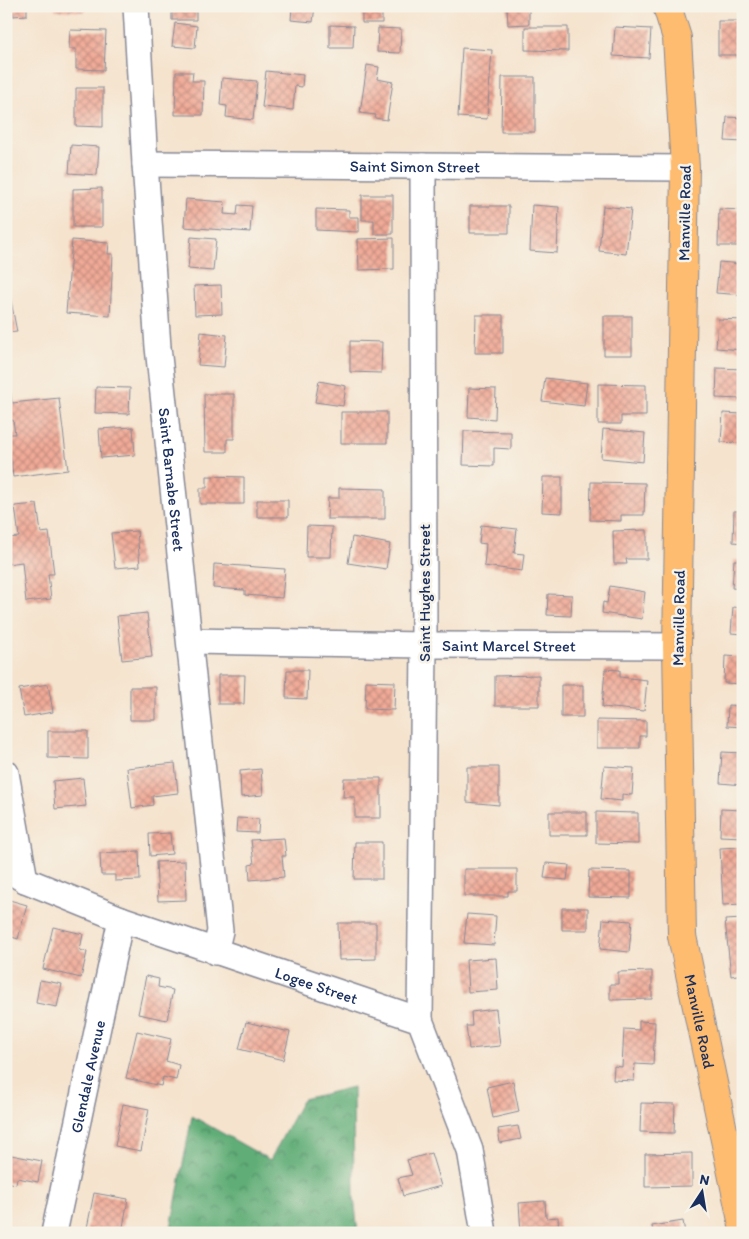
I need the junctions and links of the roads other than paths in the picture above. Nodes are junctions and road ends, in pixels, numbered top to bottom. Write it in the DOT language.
graph roads {
  1 [pos="136,6"];
  2 [pos="667,6"];
  3 [pos="145,164"];
  4 [pos="424,166"];
  5 [pos="685,168"];
  6 [pos="190,641"];
  7 [pos="424,645"];
  8 [pos="677,646"];
  9 [pos="6,773"];
  10 [pos="16,874"];
  11 [pos="121,920"];
  12 [pos="215,952"];
  13 [pos="420,1020"];
  14 [pos="743,1225"];
  15 [pos="54,1233"];
  16 [pos="484,1233"];
  1 -- 3 [label="street, Saint Barnabe Street"];
  2 -- 5 [label="main road, Manville Road"];
  3 -- 4 [label="street, Saint Simon Street"];
  3 -- 6 [label="street, Saint Barnabe Street"];
  4 -- 5 [label="street, Saint Simon Street"];
  4 -- 7 [label="street, Saint Hughes Street"];
  5 -- 8 [label="main road, Manville Road"];
  6 -- 7 [label="street, Saint Marcel Street"];
  6 -- 12 [label="street, Saint Barnabe Street"];
  7 -- 8 [label="street, Saint Marcel Street"];
  7 -- 13 [label="street, Saint Hughes Street"];
  8 -- 14 [label="main road, Manville Road"];
  9 -- 10 [label="street"];
  10 -- 11 [label="street, Logee Street"];
  11 -- 12 [label="street, Logee Street"];
  11 -- 15 [label="street, Glendale Avenue"];
  12 -- 13 [label="street, Logee Street"];
  13 -- 16 [label="street"];
}
